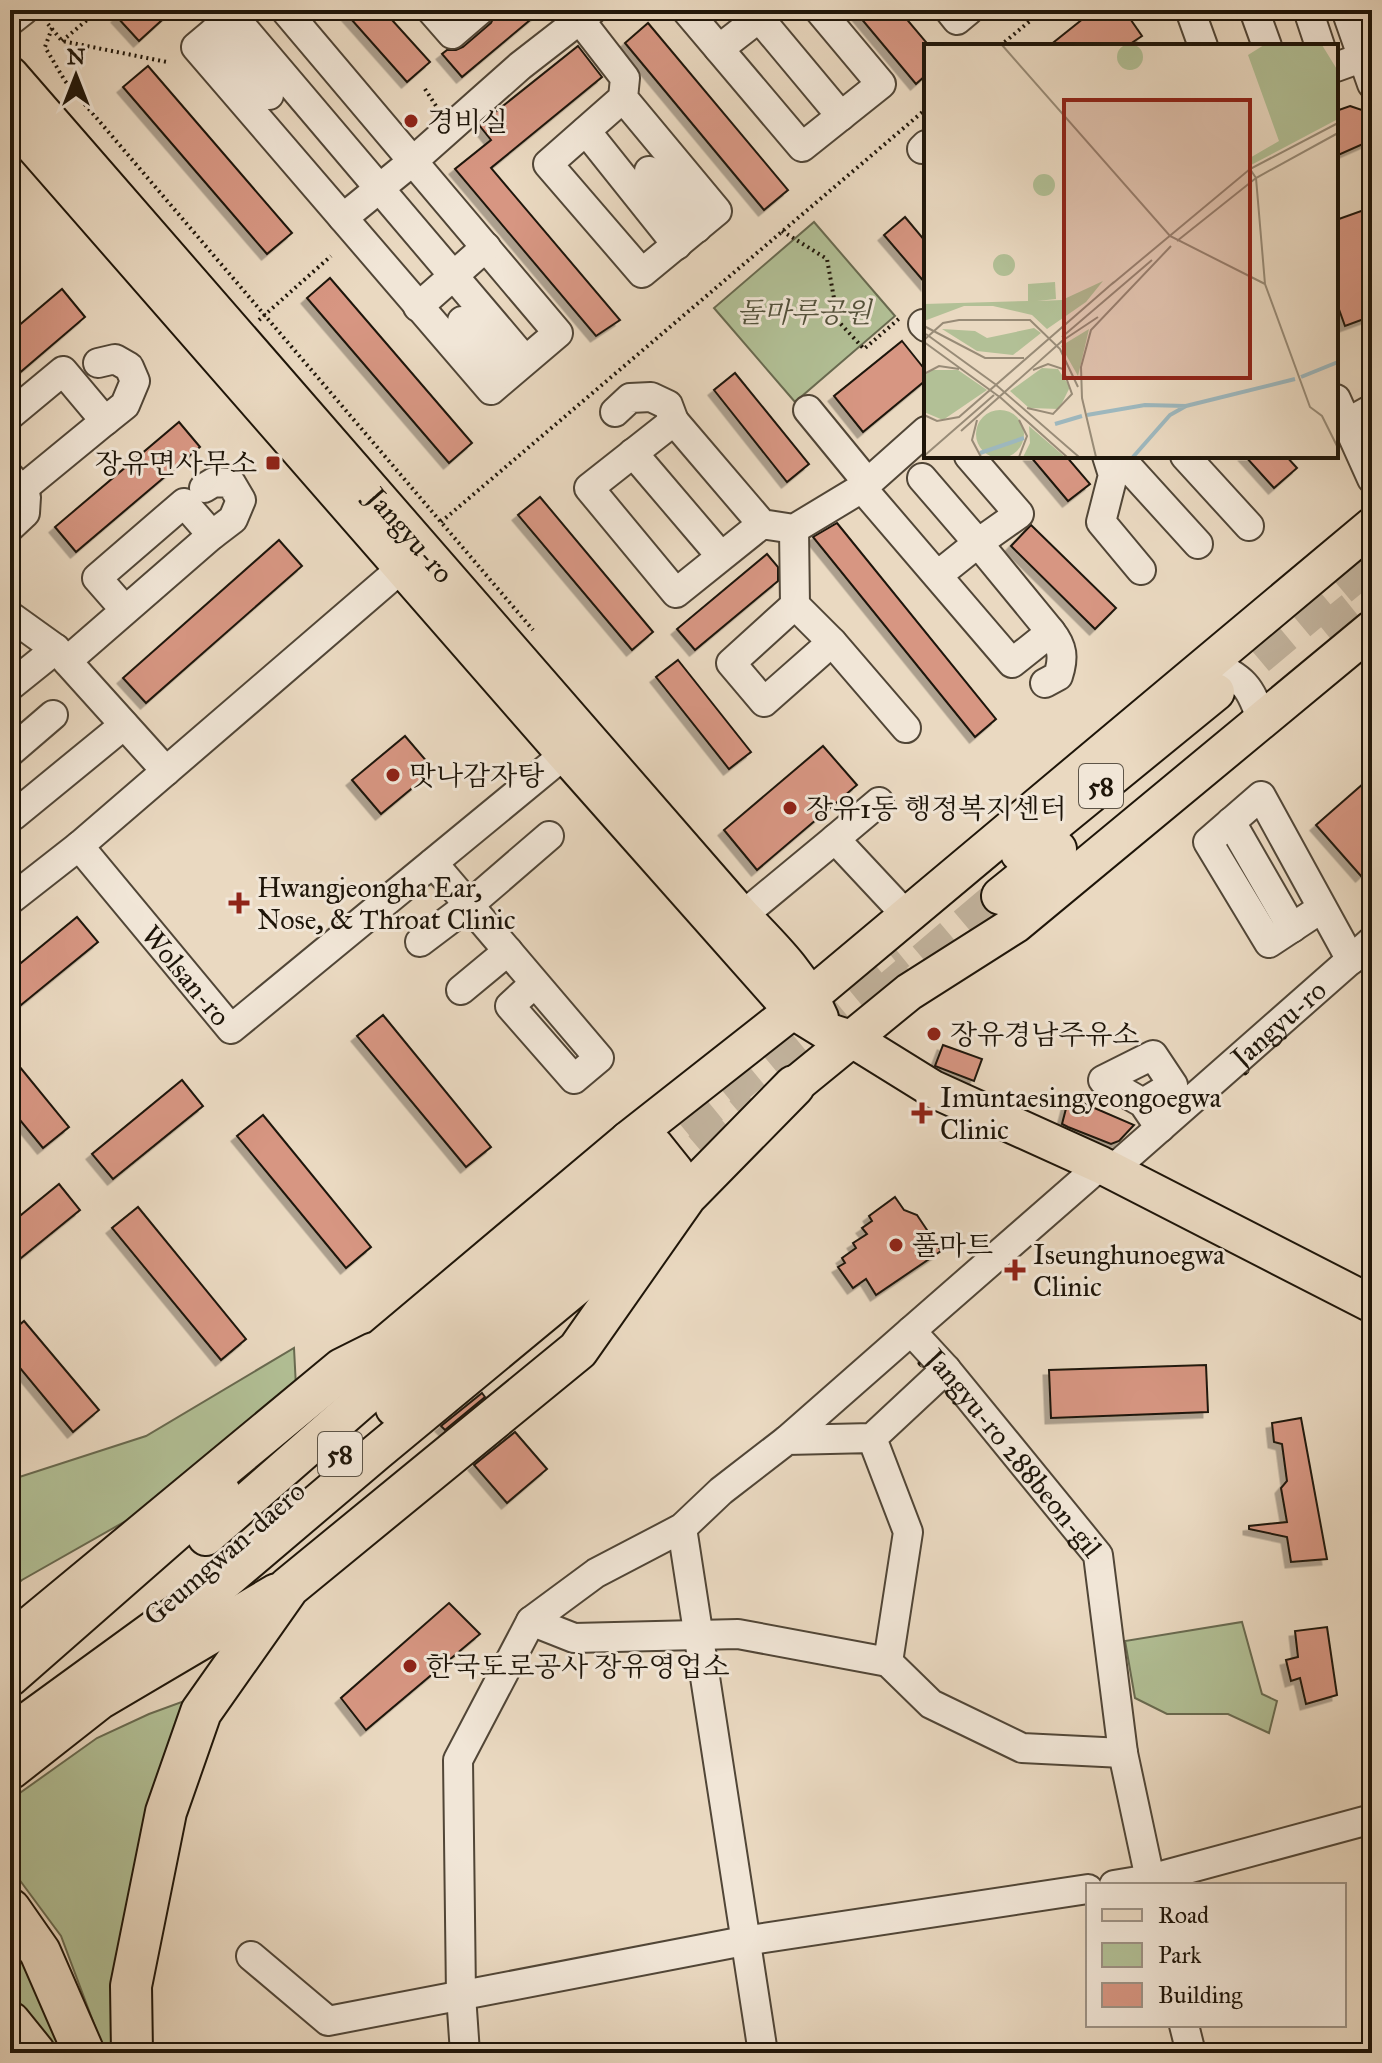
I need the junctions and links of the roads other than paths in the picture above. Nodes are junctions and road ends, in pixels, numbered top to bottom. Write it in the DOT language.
graph roads {
  1 [pos="285,10"];
  2 [pos="431,10"];
  3 [pos="480,10"];
  4 [pos="686,10"];
  5 [pos="819,10"];
  6 [pos="949,10"];
  7 [pos="969,10"];
  8 [pos="1190,10"];
  9 [pos="1254,10"];
  10 [pos="1308,10"];
  11 [pos="1346,10"];
  12 [pos="765,14"];
  13 [pos="586,15"];
  14 [pos="230,19"];
  15 [pos="10,21"];
  16 [pos="41,21"];
  17 [pos="1202,44"];
  18 [pos="1266,44"];
  19 [pos="1319,44"];
  20 [pos="719,49"];
  21 [pos="1357,59"];
  22 [pos="10,75"];
  23 [pos="1372,84"];
  24 [pos="269,95"];
  25 [pos="623,98"];
  26 [pos="841,116"];
  27 [pos="10,119"];
  28 [pos="586,131"];
  29 [pos="413,161"];
  30 [pos="649,171"];
  31 [pos="381,189"];
  32 [pos="343,218"];
  33 [pos="687,236"];
  34 [pos="486,247"];
  35 [pos="453,275"];
  36 [pos="418,307"];
  37 [pos="462,321"];
  38 [pos="98,363"];
  39 [pos="516,367"];
  40 [pos="1372,409"];
  41 [pos="808,410"];
  42 [pos="1341,411"];
  43 [pos="615,412"];
  44 [pos="10,415"];
  45 [pos="105,421"];
  46 [pos="674,421"];
  47 [pos="924,433"];
  48 [pos="633,453"];
  49 [pos="971,458"];
  50 [pos="1187,458"];
  51 [pos="1113,462"];
  52 [pos="922,478"];
  53 [pos="1372,479"];
  54 [pos="15,484"];
  55 [pos="864,485"];
  56 [pos="204,488"];
  57 [pos="762,524"];
  58 [pos="1154,526"];
  59 [pos="1249,526"];
  60 [pos="1372,526"];
  61 [pos="10,527"];
  62 [pos="794,529"];
  63 [pos="212,535"];
  64 [pos="425,541"];
  65 [pos="978,543"];
  66 [pos="1198,544"];
  67 [pos="720,555"];
  68 [pos="1141,570"];
  69 [pos="938,575"];
  70 [pos="795,605"];
  71 [pos="125,610"];
  72 [pos="10,616"];
  73 [pos="1372,629"];
  74 [pos="1051,632"];
  75 [pos="832,642"];
  76 [pos="61,655"];
  77 [pos="1045,683"];
  78 [pos="10,686"];
  79 [pos="1217,688"];
  80 [pos="53,715"];
  81 [pos="1262,722"];
  82 [pos="124,725"];
  83 [pos="906,728"];
  84 [pos="10,752"];
  85 [pos="565,754"];
  86 [pos="166,771"];
  87 [pos="879,802"];
  88 [pos="13,816"];
  89 [pos="549,836"];
  90 [pos="835,839"];
  91 [pos="79,846"];
  92 [pos="433,863"];
  93 [pos="992,891"];
  94 [pos="10,900"];
  95 [pos="469,905"];
  96 [pos="1322,908"];
  97 [pos="742,916"];
  98 [pos="907,916"];
  99 [pos="420,942"];
  100 [pos="1362,950"];
  101 [pos="508,951"];
  102 [pos="535,983"];
  103 [pos="461,990"];
  104 [pos="802,1003"];
  105 [pos="840,1035"];
  106 [pos="794,1086"];
  107 [pos="1143,1103"];
  108 [pos="1160,1128"];
  109 [pos="1107,1168"];
  110 [pos="654,1171"];
  111 [pos="1372,1304"];
  112 [pos="911,1331"];
  113 [pos="374,1353"];
  114 [pos="946,1369"];
  115 [pos="872,1438"];
  116 [pos="787,1440"];
  117 [pos="682,1528"];
  118 [pos="289,1587"];
  119 [pos="531,1621"];
  120 [pos="697,1634"];
  121 [pos="10,1644"];
  122 [pos="888,1662"];
  123 [pos="10,1678"];
  124 [pos="14,1722"];
  125 [pos="1123,1753"];
  126 [pos="10,1769"];
  127 [pos="1372,1819"];
  128 [pos="1151,1882"];
  129 [pos="1086,1889"];
  130 [pos="10,1909"];
  131 [pos="744,1941"];
  132 [pos="251,1956"];
  133 [pos="461,1995"];
  134 [pos="10,2022"];
  135 [pos="1184,2027"];
  136 [pos="35,2053"];
  137 [pos="84,2053"];
  138 [pos="132,2053"];
  139 [pos="465,2053"];
  140 [pos="763,2053"];
  141 [pos="1191,2053"];
  1 -- 29 [label="street"];
  2 -- 3 [label="street"];
  4 -- 20 [label="street"];
  5 -- 26 [label="street"];
  6 -- 7 [label="street"];
  8 -- 17 [label="street"];
  9 -- 18 [label="street"];
  10 -- 19 [label="street"];
  11 -- 21 [label="street"];
  12 -- 20 [label="street"];
  12 -- 26 [label="street"];
  13 -- 25 [label="street"];
  13 -- 29 [label="street"];
  14 -- 24 [label="street"];
  14 -- 31 [label="street"];
  14 -- 32 [label="street"];
  15 -- 16 [label="street"];
  20 -- 26 [label="street"];
  21 -- 23 [label="street"];
  22 -- 64 [label="main road, Jangyu-ro"];
  25 -- 28 [label="street"];
  25 -- 33 [label="street"];
  27 -- 64 [label="main road, Jangyu-ro"];
  28 -- 33 [label="street"];
  28 -- 33 [label="street"];
  29 -- 31 [label="street"];
  29 -- 34 [label="street"];
  30 -- 33 [label="street"];
  31 -- 32 [label="street"];
  31 -- 35 [label="street"];
  32 -- 36 [label="street"];
  34 -- 35 [label="street"];
  34 -- 39 [label="street"];
  35 -- 36 [label="street"];
  35 -- 39 [label="street"];
  36 -- 39 [label="street"];
  37 -- 39 [label="street"];
  38 -- 45 [label="street"];
  40 -- 42 [label="street"];
  41 -- 55 [label="street"];
  42 -- 53 [label="street"];
  43 -- 46 [label="street"];
  44 -- 45 [label="street"];
  45 -- 54 [label="street"];
  46 -- 48 [label="street"];
  46 -- 57 [label="street"];
  47 -- 55 [label="street"];
  48 -- 67 [label="street"];
  48 -- 67 [label="street"];
  49 -- 65 [label="street"];
  50 -- 59 [label="street"];
  51 -- 58 [label="street"];
  51 -- 66 [label="street"];
  51 -- 68 [label="street"];
  52 -- 65 [label="street"];
  54 -- 61 [label="street"];
  55 -- 62 [label="street"];
  55 -- 69 [label="street"];
  56 -- 63 [label="street"];
  57 -- 62 [label="street"];
  57 -- 67 [label="street"];
  60 -- 79 [label="main road"];
  62 -- 70 [label="street"];
  63 -- 71 [label="street"];
  63 -- 71 [label="street"];
  64 -- 85 [label="main road, Jangyu-ro"];
  64 -- 86 [label="street"];
  64 -- 97 [label="main road, Jangyu-ro"];
  65 -- 69 [label="street"];
  65 -- 74 [label="street"];
  69 -- 74 [label="street"];
  70 -- 75 [label="street"];
  70 -- 75 [label="street"];
  71 -- 76 [label="street"];
  72 -- 76 [label="street"];
  73 -- 81 [label="main road"];
  74 -- 77 [label="street"];
  75 -- 83 [label="street"];
  76 -- 78 [label="street"];
  76 -- 82 [label="street"];
  79 -- 81 [label="street"];
  79 -- 93 [label="main road, 58"];
  79 -- 93 [label="main road"];
  80 -- 84 [label="street"];
  81 -- 93 [label="main road"];
  82 -- 86 [label="street"];
  82 -- 88 [label="street"];
  85 -- 92 [label="street, Wolsan-ro"];
  85 -- 104 [label="main road, Jangyu-ro"];
  86 -- 91 [label="street"];
  87 -- 90 [label="street"];
  89 -- 95 [label="street"];
  90 -- 97 [label="street"];
  90 -- 98 [label="street"];
  91 -- 92 [label="street, Wolsan-ro"];
  91 -- 94 [label="street"];
  92 -- 95 [label="street"];
  93 -- 98 [label="main road"];
  93 -- 105 [label="main road"];
  95 -- 99 [label="street"];
  95 -- 101 [label="street"];
  96 -- 96 [label="street"];
  96 -- 100 [label="street"];
  97 -- 104 [label="main road, Jangyu-ro"];
  98 -- 104 [label="main road"];
  100 -- 108 [label="street, Jangyu-ro"];
  101 -- 102 [label="street"];
  101 -- 103 [label="street"];
  104 -- 105 [label="main road"];
  104 -- 110 [label="main road"];
  105 -- 106 [label="main road"];
  105 -- 109 [label="main road"];
  106 -- 110 [label="highway"];
  107 -- 108 [label="street"];
  108 -- 109 [label="street, Jangyu-ro"];
  109 -- 111 [label="main road"];
  109 -- 112 [label="street, Jangyu-ro 288beon-gil"];
  110 -- 113 [label="main road"];
  110 -- 118 [label="highway"];
  110 -- 124 [label="main road, Geumgwan-daero / 58"];
  110 -- 124 [label="main road"];
  112 -- 114 [label="street, Jangyu-ro 288beon-gil"];
  112 -- 116 [label="street"];
  113 -- 121 [label="highway"];
  113 -- 123 [label="main road"];
  114 -- 115 [label="street"];
  114 -- 125 [label="street, Jangyu-ro 288beon-gil"];
  115 -- 116 [label="street"];
  115 -- 122 [label="street"];
  116 -- 117 [label="street"];
  117 -- 119 [label="street"];
  117 -- 120 [label="street"];
  118 -- 126 [label="highway"];
  118 -- 138 [label="highway"];
  119 -- 120 [label="street"];
  119 -- 133 [label="street"];
  120 -- 122 [label="street"];
  120 -- 131 [label="street"];
  122 -- 125 [label="street"];
  125 -- 128 [label="street, Jangyu-ro 288beon-gil"];
  127 -- 128 [label="street"];
  129 -- 131 [label="street"];
  130 -- 137 [label="highway"];
  131 -- 133 [label="street"];
  131 -- 140 [label="street"];
  132 -- 133 [label="street"];
  133 -- 139 [label="street"];
  134 -- 136 [label="highway"];
  135 -- 141 [label="street"];
}
